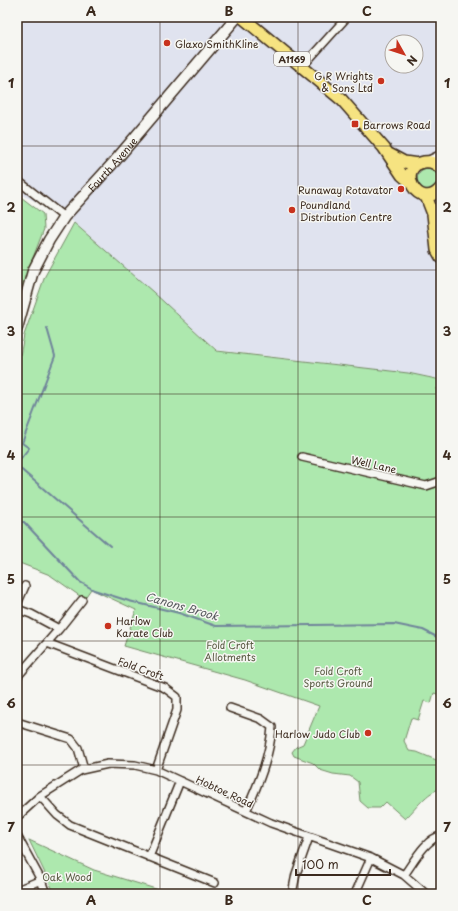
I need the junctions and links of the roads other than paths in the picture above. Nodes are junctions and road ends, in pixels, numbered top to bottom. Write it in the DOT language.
graph roads {
  1 [pos="237,17"];
  2 [pos="242,17"];
  3 [pos="347,17"];
  4 [pos="302,67"];
  5 [pos="389,154"];
  6 [pos="441,156"];
  7 [pos="423,163"];
  8 [pos="441,169"];
  9 [pos="17,180"];
  10 [pos="410,182"];
  11 [pos="441,188"];
  12 [pos="426,196"];
  13 [pos="64,217"];
  14 [pos="441,257"];
  15 [pos="17,328"];
  16 [pos="302,457"];
  17 [pos="441,481"];
  18 [pos="25,586"];
  19 [pos="82,600"];
  20 [pos="17,608"];
  21 [pos="60,629"];
  22 [pos="47,643"];
  23 [pos="17,677"];
  24 [pos="230,708"];
  25 [pos="17,722"];
  26 [pos="84,769"];
  27 [pos="156,770"];
  28 [pos="180,781"];
  29 [pos="40,796"];
  30 [pos="246,811"];
  31 [pos="17,817"];
  32 [pos="17,836"];
  33 [pos="441,836"];
  34 [pos="309,837"];
  35 [pos="150,857"];
  36 [pos="371,858"];
  37 [pos="404,875"];
  38 [pos="41,880"];
  39 [pos="215,883"];
  40 [pos="17,890"];
  41 [pos="46,894"];
  42 [pos="292,894"];
  43 [pos="355,894"];
  44 [pos="426,894"];
  1 -- 13 [label="street, Fourth Avenue"];
  2 -- 4 [label="main road, A1169"];
  3 -- 4 [label="street"];
  4 -- 5 [label="main road, A1169"];
  5 -- 7 [label="main road, A1169"];
  5 -- 10 [label="main road, A1169"];
  6 -- 7 [label="street"];
  7 -- 8 [label="main road"];
  7 -- 10 [label="main road"];
  9 -- 13 [label="street"];
  10 -- 12 [label="main road"];
  11 -- 12 [label="main road"];
  12 -- 14 [label="main road"];
  13 -- 15 [label="street, Fourth Avenue"];
  16 -- 17 [label="street, Well Lane"];
  18 -- 20 [label="street"];
  19 -- 21 [label="street"];
  20 -- 21 [label="street"];
  21 -- 22 [label="street"];
  22 -- 23 [label="street"];
  22 -- 27 [label="street, Fold Croft"];
  24 -- 30 [label="street"];
  25 -- 26 [label="street"];
  26 -- 27 [label="street, Hobtoe Road"];
  26 -- 29 [label="street, Hobtoe Road"];
  27 -- 28 [label="street, Hobtoe Road"];
  28 -- 30 [label="street, Hobtoe Road"];
  28 -- 35 [label="street"];
  29 -- 31 [label="street, Hobtoe Road"];
  29 -- 35 [label="street"];
  30 -- 34 [label="street, Hobtoe Road"];
  32 -- 38 [label="street"];
  33 -- 37 [label="street"];
  34 -- 36 [label="street, Hobtoe Road"];
  34 -- 42 [label="street"];
  35 -- 39 [label="street"];
  36 -- 37 [label="street, Hobtoe Road"];
  36 -- 43 [label="street"];
  37 -- 44 [label="street, Hobtoe Road"];
  38 -- 40 [label="street"];
  38 -- 41 [label="street"];
}
